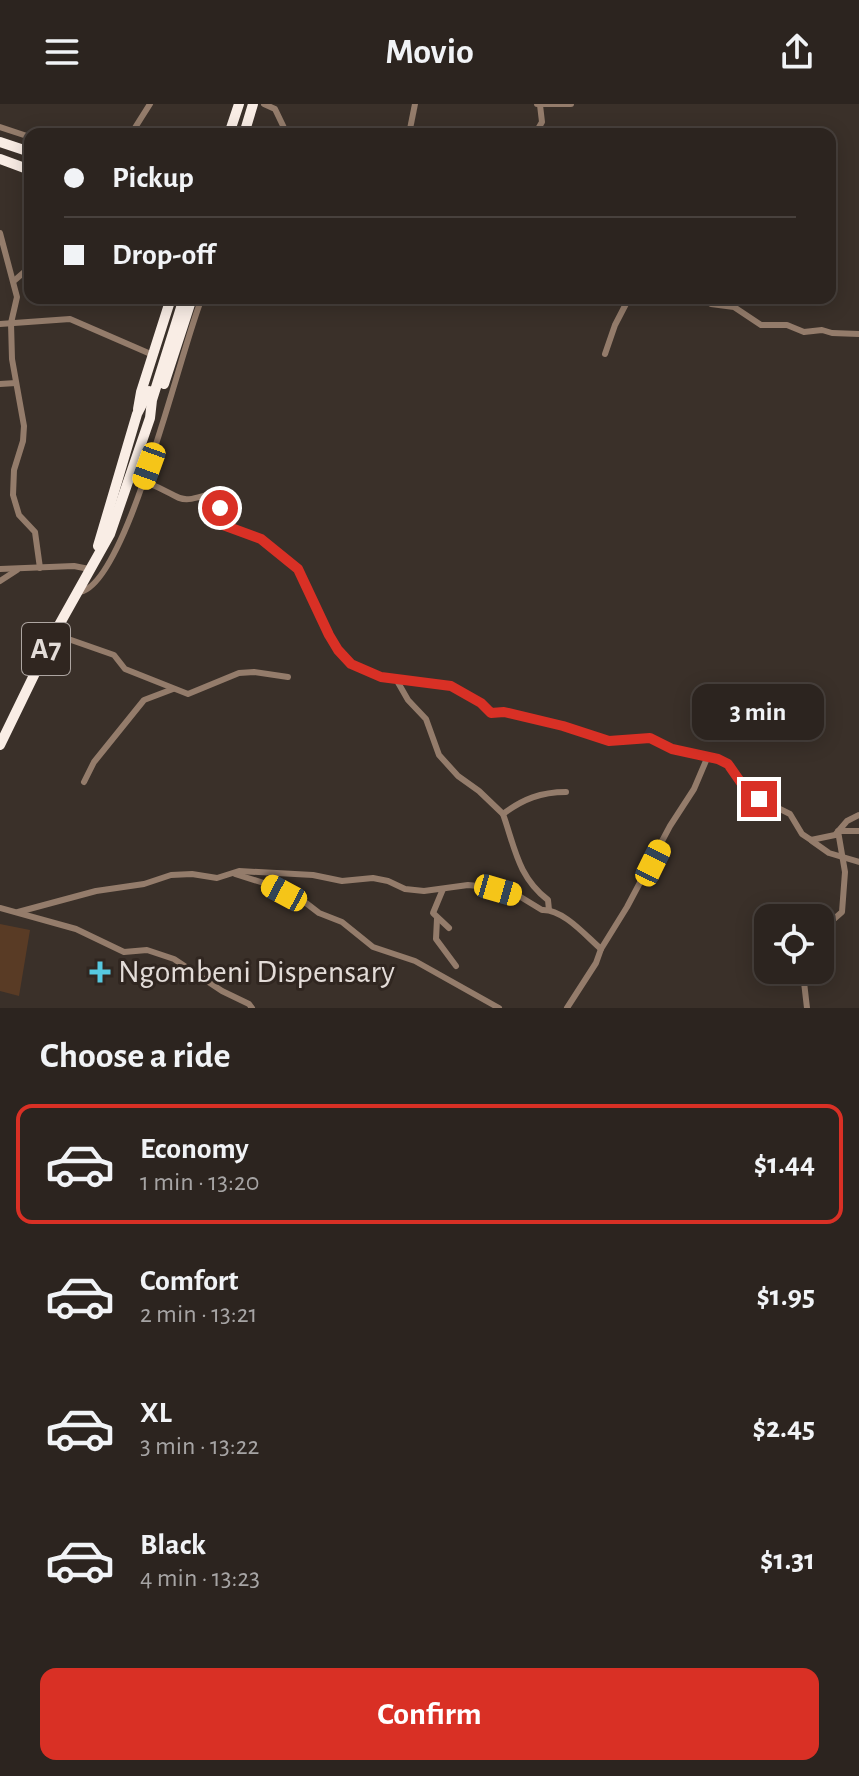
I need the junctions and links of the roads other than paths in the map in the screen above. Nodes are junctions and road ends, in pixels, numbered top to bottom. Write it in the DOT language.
graph roads {
  1 [pos="150,104"];
  2 [pos="232,104"];
  3 [pos="239,104"];
  4 [pos="246,104"];
  5 [pos="253,104"];
  6 [pos="264,104"];
  7 [pos="415,104"];
  8 [pos="539,104"];
  9 [pos="571,104"];
  10 [pos="0,127"];
  11 [pos="135,128"];
  12 [pos="225,128"];
  13 [pos="231,128"];
  14 [pos="238,128"];
  15 [pos="246,128"];
  16 [pos="284,128"];
  17 [pos="410,128"];
  18 [pos="538,128"];
  19 [pos="24,135"];
  20 [pos="0,142"];
  21 [pos="24,150"];
  22 [pos="0,159"];
  23 [pos="24,168"];
  24 [pos="0,233"];
  25 [pos="24,272"];
  26 [pos="15,280"];
  27 [pos="169,304"];
  28 [pos="176,304"];
  29 [pos="182,304"];
  30 [pos="190,304"];
  31 [pos="200,304"];
  32 [pos="626,304"];
  33 [pos="711,304"];
  34 [pos="11,323"];
  35 [pos="0,324"];
  36 [pos="859,334"];
  37 [pos="605,354"];
  38 [pos="153,355"];
  39 [pos="16,383"];
  40 [pos="0,384"];
  41 [pos="149,400"];
  42 [pos="137,414"];
  43 [pos="150,418"];
  44 [pos="149,466"];
  45 [pos="96,556"];
  46 [pos="40,568"];
  47 [pos="0,569"];
  48 [pos="89,569"];
  49 [pos="17,570"];
  50 [pos="0,581"];
  51 [pos="78,592"];
  52 [pos="54,634"];
  53 [pos="288,677"];
  54 [pos="395,678"];
  55 [pos="173,689"];
  56 [pos="0,745"];
  57 [pos="708,756"];
  58 [pos="84,782"];
  59 [pos="566,792"];
  60 [pos="503,814"];
  61 [pos="859,815"];
  62 [pos="838,831"];
  63 [pos="859,831"];
  64 [pos="811,840"];
  65 [pos="842,855"];
  66 [pos="859,862"];
  67 [pos="231,874"];
  68 [pos="443,889"];
  69 [pos="0,908"];
  70 [pos="549,910"];
  71 [pos="18,912"];
  72 [pos="437,919"];
  73 [pos="834,919"];
  74 [pos="449,928"];
  75 [pos="601,949"];
  76 [pos="456,966"];
  77 [pos="804,984"];
  78 [pos="252,1008"];
  79 [pos="499,1008"];
  80 [pos="567,1008"];
  81 [pos="807,1008"];
  1 -- 11 [label="street"];
  2 -- 12 [label="highway"];
  3 -- 13 [label="highway"];
  4 -- 14 [label="highway"];
  5 -- 15 [label="highway"];
  6 -- 16 [label="street"];
  7 -- 17 [label="street"];
  8 -- 9 [label="street"];
  8 -- 18 [label="street"];
  10 -- 19 [label="street"];
  20 -- 21 [label="highway"];
  22 -- 23 [label="highway"];
  24 -- 26 [label="street"];
  25 -- 26 [label="street"];
  26 -- 34 [label="street"];
  27 -- 38 [label="highway"];
  28 -- 41 [label="highway, A7"];
  29 -- 41 [label="highway, A7"];
  30 -- 43 [label="highway"];
  31 -- 44 [label="street"];
  32 -- 37 [label="street"];
  33 -- 36 [label="street"];
  34 -- 35 [label="street"];
  34 -- 38 [label="street"];
  34 -- 39 [label="street"];
  38 -- 42 [label="highway"];
  39 -- 40 [label="street"];
  39 -- 46 [label="street"];
  41 -- 42 [label="highway, A7"];
  41 -- 43 [label="highway, A7"];
  42 -- 45 [label="highway, A7"];
  43 -- 45 [label="highway, A7"];
  44 -- 51 [label="street"];
  44 -- 54 [label="street"];
  45 -- 48 [label="highway, A7"];
  46 -- 48 [label="street"];
  46 -- 49 [label="street"];
  47 -- 49 [label="street"];
  48 -- 51 [label="highway, A7"];
  49 -- 50 [label="street"];
  51 -- 52 [label="highway, A7"];
  52 -- 55 [label="street"];
  52 -- 56 [label="highway, A7"];
  53 -- 55 [label="street"];
  54 -- 57 [label="street"];
  54 -- 60 [label="street"];
  55 -- 58 [label="street"];
  57 -- 64 [label="street"];
  57 -- 75 [label="street"];
  59 -- 60 [label="street"];
  60 -- 70 [label="street"];
  61 -- 62 [label="street"];
  62 -- 63 [label="street"];
  62 -- 64 [label="street"];
  62 -- 65 [label="street"];
  64 -- 65 [label="street"];
  65 -- 66 [label="street"];
  65 -- 73 [label="street"];
  67 -- 68 [label="street"];
  67 -- 71 [label="street"];
  67 -- 79 [label="street"];
  68 -- 70 [label="street"];
  68 -- 72 [label="street"];
  69 -- 71 [label="street"];
  70 -- 75 [label="street"];
  71 -- 78 [label="street"];
  72 -- 74 [label="street"];
  72 -- 76 [label="street"];
  75 -- 80 [label="street"];
  77 -- 81 [label="street"];
}
